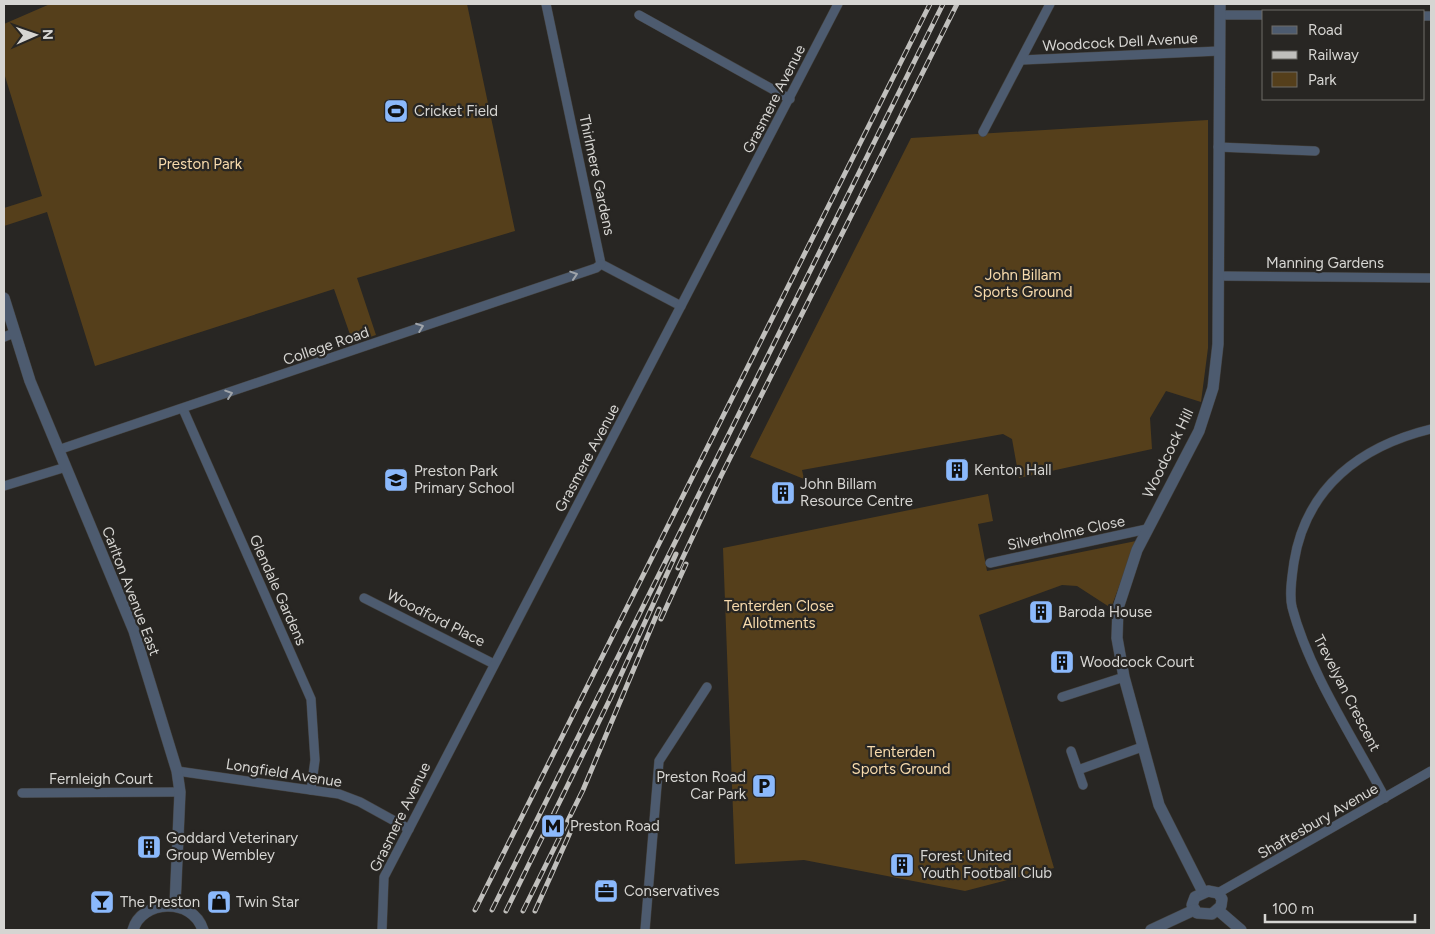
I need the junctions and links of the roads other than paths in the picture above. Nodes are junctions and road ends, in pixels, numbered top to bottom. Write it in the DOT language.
graph roads {
  1 [pos="546,4"];
  2 [pos="838,4"];
  3 [pos="1050,4"];
  4 [pos="1220,9"];
  5 [pos="639,15"];
  6 [pos="1262,15"];
  7 [pos="1219,51"];
  8 [pos="1022,60"];
  9 [pos="790,99"];
  10 [pos="983,132"];
  11 [pos="1218,148"];
  12 [pos="1315,151"];
  13 [pos="601,264"];
  14 [pos="1218,276"];
  15 [pos="1431,278"];
  16 [pos="4,298"];
  17 [pos="681,306"];
  18 [pos="9,335"];
  19 [pos="183,409"];
  20 [pos="1431,429"];
  21 [pos="58,450"];
  22 [pos="66,467"];
  23 [pos="4,486"];
  24 [pos="1147,529"];
  25 [pos="990,563"];
  26 [pos="364,598"];
  27 [pos="494,664"];
  28 [pos="1124,677"];
  29 [pos="708,687"];
  30 [pos="1062,697"];
  31 [pos="1142,748"];
  32 [pos="1071,751"];
  33 [pos="1078,770"];
  34 [pos="177,771"];
  35 [pos="1431,771"];
  36 [pos="1083,785"];
  37 [pos="311,790"];
  38 [pos="180,792"];
  39 [pos="22,793"];
  40 [pos="1386,798"];
  41 [pos="409,829"];
  42 [pos="1202,892"];
  43 [pos="1218,893"];
  44 [pos="175,905"];
  45 [pos="1194,910"];
  46 [pos="1218,911"];
  47 [pos="133,930"];
  48 [pos="203,930"];
  49 [pos="382,930"];
  50 [pos="645,930"];
  51 [pos="1151,930"];
  52 [pos="1241,930"];
  1 -- 13 [label="street, Thirlmere Gardens"];
  2 -- 9 [label="street, Grasmere Avenue"];
  3 -- 8 [label="street, Woodcock Dell Avenue"];
  4 -- 6 [label="street"];
  4 -- 7 [label="street, Woodcock Hill"];
  5 -- 9 [label="street"];
  7 -- 8 [label="street, Woodcock Dell Avenue"];
  7 -- 11 [label="street, Woodcock Hill"];
  8 -- 10 [label="street, Woodcock Dell Avenue"];
  9 -- 17 [label="street, Grasmere Avenue"];
  11 -- 12 [label="street"];
  11 -- 14 [label="street, Woodcock Hill"];
  13 -- 17 [label="street"];
  19 -- 13 [label="street, College Road, one-way"];
  14 -- 15 [label="street, Manning Gardens"];
  14 -- 24 [label="street, Woodcock Hill"];
  16 -- 18 [label="street, Carlton Avenue East"];
  17 -- 27 [label="street, Grasmere Avenue"];
  18 -- 21 [label="street, Carlton Avenue East"];
  19 -- 21 [label="street, College Road"];
  19 -- 37 [label="street, Glendale Gardens"];
  20 -- 40 [label="street, Trevelyan Crescent"];
  21 -- 22 [label="street, Carlton Avenue East"];
  22 -- 23 [label="street"];
  22 -- 34 [label="street, Carlton Avenue East"];
  24 -- 25 [label="street, Silverholme Close"];
  24 -- 28 [label="street, Woodcock Hill"];
  26 -- 27 [label="street, Woodford Place"];
  27 -- 41 [label="street, Grasmere Avenue"];
  28 -- 30 [label="street"];
  28 -- 31 [label="street, Woodcock Hill"];
  29 -- 50 [label="street"];
  31 -- 33 [label="street"];
  31 -- 42 [label="street, Woodcock Hill"];
  32 -- 33 [label="street"];
  33 -- 36 [label="street"];
  34 -- 37 [label="street, Longfield Avenue"];
  34 -- 38 [label="street, Carlton Avenue East"];
  35 -- 40 [label="street, Shaftesbury Avenue"];
  37 -- 41 [label="street, Longfield Avenue"];
  38 -- 39 [label="street, Fernleigh Court"];
  38 -- 44 [label="street, Carlton Avenue East"];
  40 -- 43 [label="street, Shaftesbury Avenue"];
  41 -- 49 [label="street, Grasmere Avenue"];
  42 -- 43 [label="street"];
  42 -- 45 [label="street"];
  43 -- 46 [label="street"];
  44 -- 47 [label="street"];
  44 -- 48 [label="street"];
  45 -- 46 [label="street"];
  45 -- 51 [label="street"];
  46 -- 52 [label="street"];
}
